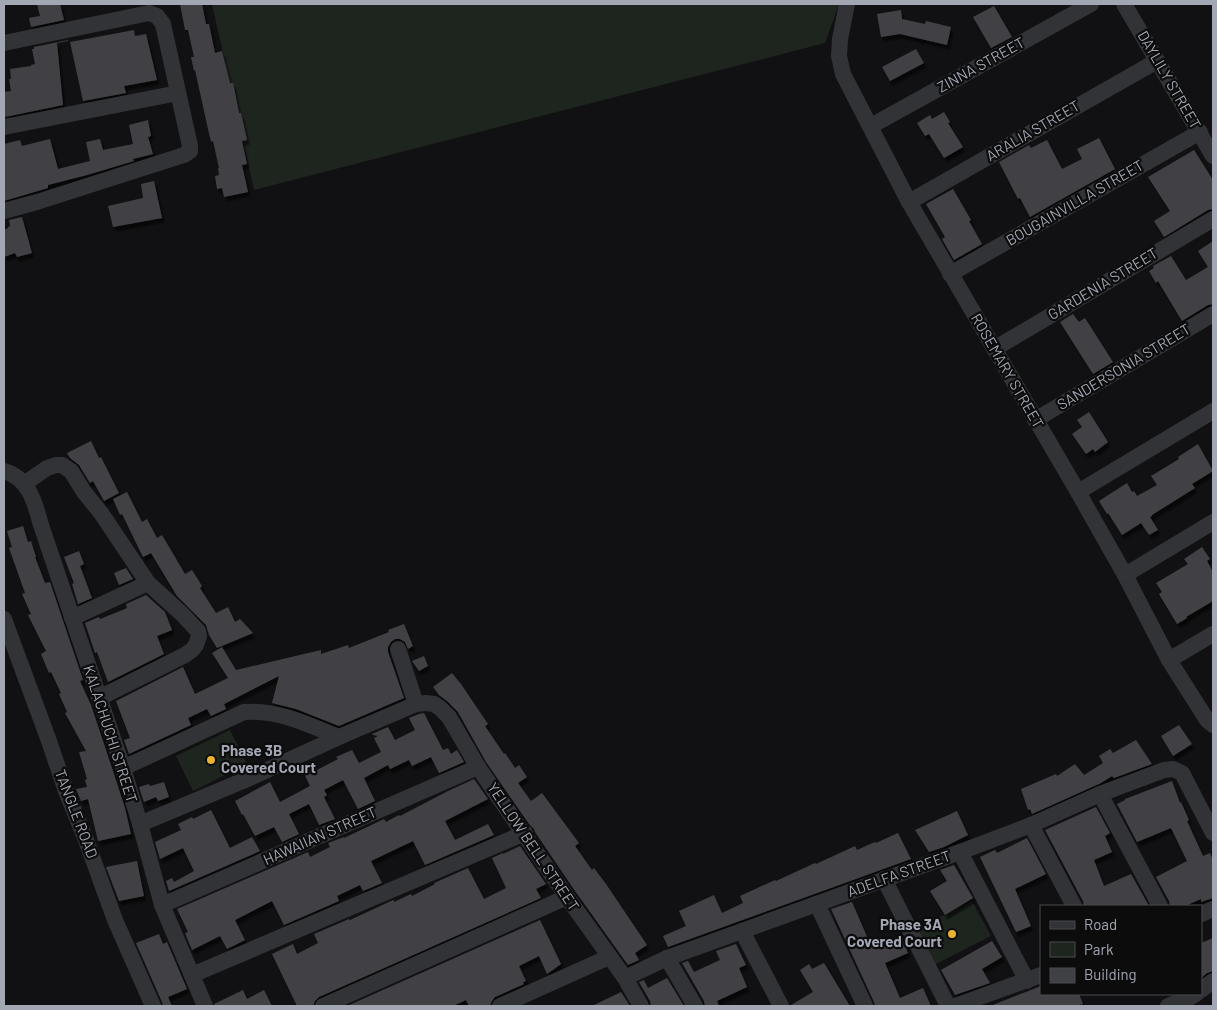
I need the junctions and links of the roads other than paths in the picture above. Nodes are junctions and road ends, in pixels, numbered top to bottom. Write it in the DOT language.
graph roads {
  1 [pos="847,4"];
  2 [pos="1092,4"];
  3 [pos="1124,4"];
  4 [pos="4,43"];
  5 [pos="1157,61"];
  6 [pos="178,92"];
  7 [pos="871,126"];
  8 [pos="4,127"];
  9 [pos="1200,132"];
  10 [pos="1213,156"];
  11 [pos="909,202"];
  12 [pos="4,212"];
  13 [pos="1213,219"];
  14 [pos="950,274"];
  15 [pos="1213,314"];
  16 [pos="994,349"];
  17 [pos="1213,411"];
  18 [pos="1035,420"];
  19 [pos="4,471"];
  20 [pos="24,484"];
  21 [pos="1078,492"];
  22 [pos="1213,522"];
  23 [pos="1124,575"];
  24 [pos="148,584"];
  25 [pos="72,618"];
  26 [pos="4,619"];
  27 [pos="1213,634"];
  28 [pos="398,649"];
  29 [pos="1169,660"];
  30 [pos="99,698"];
  31 [pos="416,704"];
  32 [pos="1213,725"];
  33 [pos="339,737"];
  34 [pos="478,766"];
  35 [pos="122,768"];
  36 [pos="1100,794"];
  37 [pos="140,824"];
  38 [pos="1031,825"];
  39 [pos="525,833"];
  40 [pos="1213,833"];
  41 [pos="960,852"];
  42 [pos="884,879"];
  43 [pos="567,897"];
  44 [pos="817,904"];
  45 [pos="162,905"];
  46 [pos="1073,905"];
  47 [pos="1159,905"];
  48 [pos="742,931"];
  49 [pos="609,957"];
  50 [pos="667,958"];
  51 [pos="192,975"];
  52 [pos="624,978"];
  53 [pos="1034,978"];
  54 [pos="1213,981"];
  55 [pos="1202,989"];
  56 [pos="1194,995"];
  57 [pos="153,1006"];
  58 [pos="205,1006"];
  59 [pos="323,1006"];
  60 [pos="500,1006"];
  61 [pos="641,1006"];
  62 [pos="695,1006"];
  63 [pos="781,1006"];
  64 [pos="865,1006"];
  65 [pos="948,1006"];
  66 [pos="956,1006"];
  67 [pos="1168,1006"];
  1 -- 7 [label="street, ROSEMARY STREET"];
  2 -- 7 [label="street, ZINNA STREET"];
  3 -- 5 [label="street, DAYLILY STREET"];
  4 -- 6 [label="street"];
  5 -- 9 [label="street, DAYLILY STREET"];
  5 -- 11 [label="street, ARALIA STREET"];
  6 -- 8 [label="street"];
  6 -- 12 [label="street"];
  7 -- 11 [label="street, ROSEMARY STREET"];
  9 -- 10 [label="street, DAYLILY STREET"];
  9 -- 14 [label="street, BOUGAINVILLA STREET"];
  11 -- 14 [label="street, ROSEMARY STREET"];
  13 -- 16 [label="street, GARDENIA STREET"];
  14 -- 16 [label="street, ROSEMARY STREET"];
  15 -- 18 [label="street, SANDERSONIA STREET"];
  16 -- 18 [label="street, ROSEMARY STREET"];
  17 -- 21 [label="street"];
  18 -- 21 [label="street, ROSEMARY STREET"];
  19 -- 20 [label="street, KALACHUCHI STREET"];
  20 -- 24 [label="street"];
  20 -- 25 [label="street, KALACHUCHI STREET"];
  21 -- 23 [label="street, ROSEMARY STREET"];
  22 -- 23 [label="street"];
  23 -- 29 [label="street, ROSEMARY STREET"];
  24 -- 25 [label="street"];
  24 -- 30 [label="street"];
  25 -- 30 [label="street, KALACHUCHI STREET"];
  26 -- 57 [label="street, TANGLE ROAD"];
  27 -- 29 [label="street"];
  28 -- 31 [label="street"];
  29 -- 32 [label="street, ROSEMARY STREET"];
  30 -- 35 [label="street, KALACHUCHI STREET"];
  31 -- 33 [label="street"];
  31 -- 34 [label="street, YELLOW BELL STREET"];
  33 -- 35 [label="street"];
  33 -- 37 [label="street"];
  34 -- 39 [label="street, YELLOW BELL STREET"];
  34 -- 45 [label="street, HAWAIIAN STREET"];
  35 -- 37 [label="street, KALACHUCHI STREET"];
  36 -- 38 [label="street, ADELFA STREET"];
  36 -- 40 [label="street, ADELFA STREET"];
  36 -- 47 [label="street"];
  37 -- 45 [label="street, KALACHUCHI STREET"];
  38 -- 41 [label="street, ADELFA STREET"];
  38 -- 46 [label="street"];
  39 -- 43 [label="street, YELLOW BELL STREET"];
  39 -- 51 [label="street"];
  41 -- 42 [label="street, ADELFA STREET"];
  41 -- 53 [label="street"];
  42 -- 44 [label="street, ADELFA STREET"];
  42 -- 65 [label="street"];
  43 -- 49 [label="street, YELLOW BELL STREET"];
  43 -- 59 [label="street"];
  44 -- 48 [label="street, ADELFA STREET"];
  44 -- 64 [label="street"];
  45 -- 51 [label="street, KALACHUCHI STREET"];
  48 -- 50 [label="street, ADELFA STREET"];
  48 -- 63 [label="street"];
  49 -- 52 [label="street, YELLOW BELL STREET"];
  49 -- 60 [label="street"];
  50 -- 52 [label="street, ADELFA STREET"];
  50 -- 62 [label="street"];
  51 -- 58 [label="street, KALACHUCHI STREET"];
  52 -- 61 [label="street, YELLOW BELL STREET"];
  53 -- 66 [label="street"];
  54 -- 55 [label="street"];
  56 -- 67 [label="street"];
}
